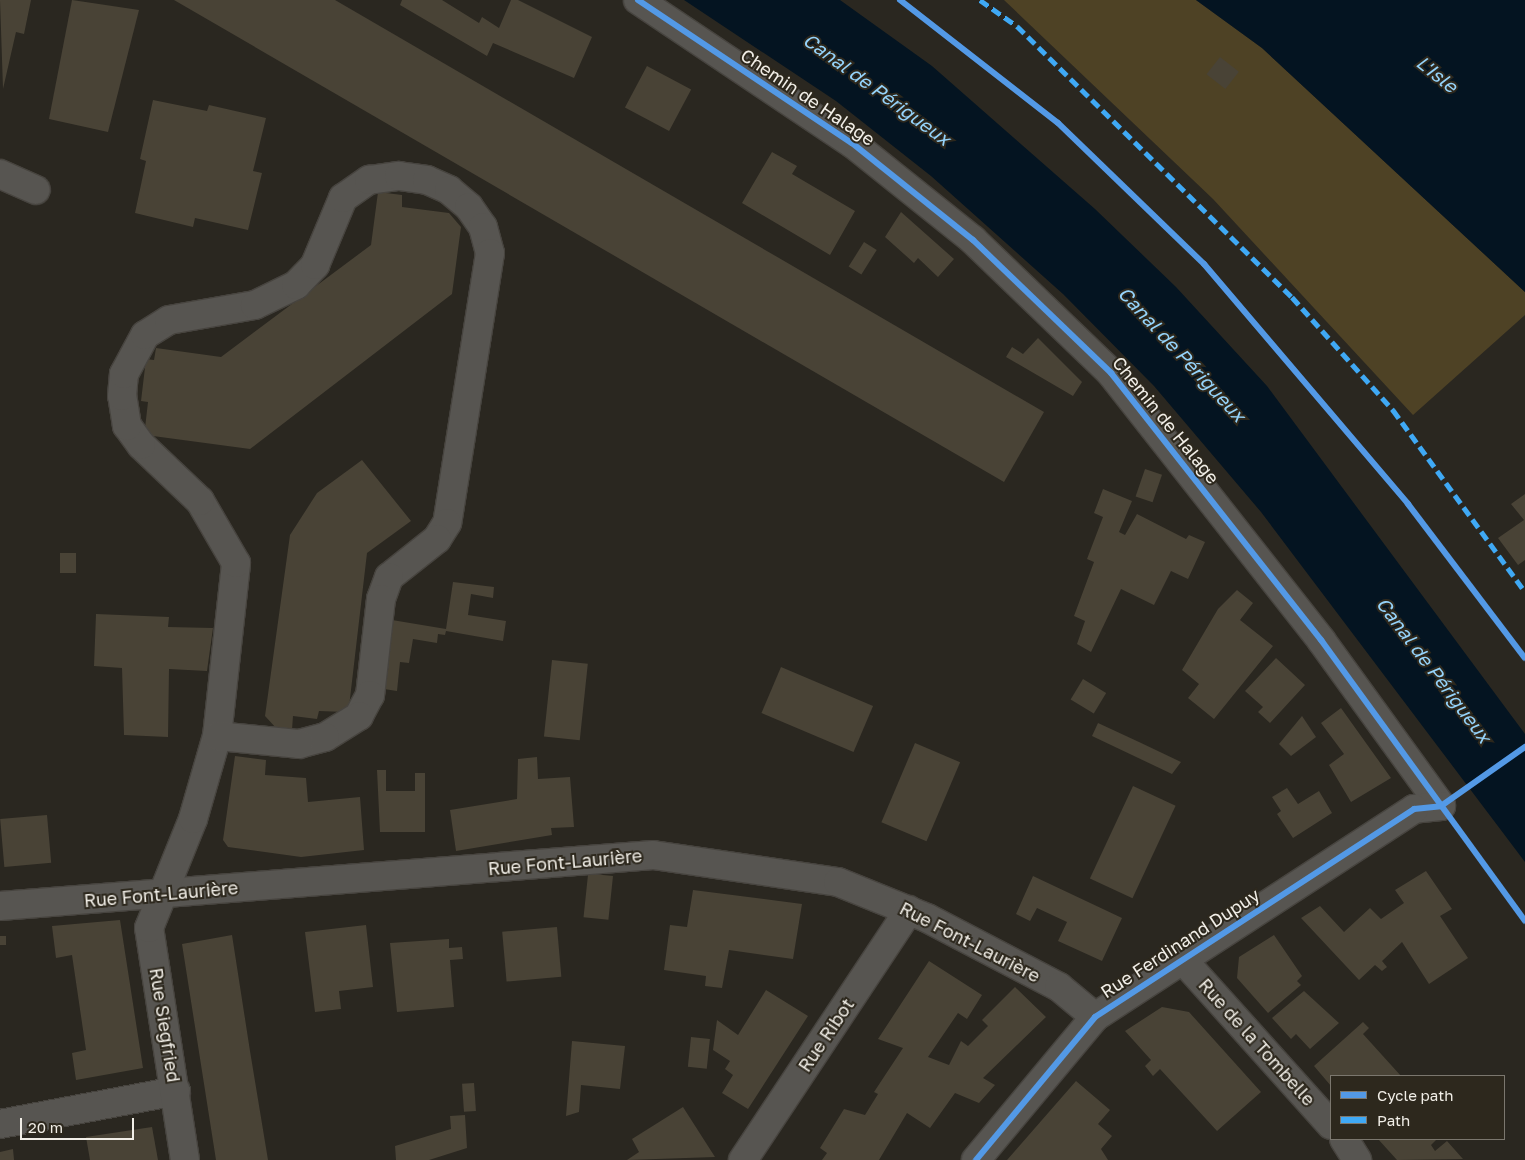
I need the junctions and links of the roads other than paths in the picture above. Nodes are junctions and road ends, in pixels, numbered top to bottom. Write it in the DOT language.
graph roads {
  1 [pos="638,0"];
  2 [pos="0,174"];
  3 [pos="36,190"];
  4 [pos="217,736"];
  5 [pos="1441,806"];
  6 [pos="166,893"];
  7 [pos="0,906"];
  8 [pos="909,910"];
  9 [pos="1182,959"];
  10 [pos="1095,1016"];
  11 [pos="176,1092"];
  12 [pos="0,1124"];
  13 [pos="1330,1124"];
  14 [pos="1345,1140"];
  15 [pos="186,1160"];
  16 [pos="743,1160"];
  17 [pos="976,1160"];
  18 [pos="1357,1160"];
  1 -- 5 [label="street, Chemin de Halage"];
  2 -- 3 [label="street"];
  4 -- 4 [label="street, Rue Siegfried"];
  4 -- 6 [label="street, Rue Siegfried"];
  5 -- 9 [label="street, Rue Ferdinand Dupuy"];
  6 -- 7 [label="street, Rue Font-Laurière"];
  6 -- 8 [label="street, Rue Font-Laurière"];
  6 -- 11 [label="street, Rue Siegfried"];
  8 -- 10 [label="street, Rue Font-Laurière"];
  8 -- 16 [label="street, Rue Ribot"];
  9 -- 10 [label="street, Rue Ferdinand Dupuy"];
  9 -- 13 [label="street, Rue de la Tombelle"];
  10 -- 17 [label="street, Rue Ferdinand Dupuy"];
  11 -- 12 [label="street"];
  11 -- 15 [label="street, Rue Siegfried"];
  14 -- 18 [label="street"];
}
